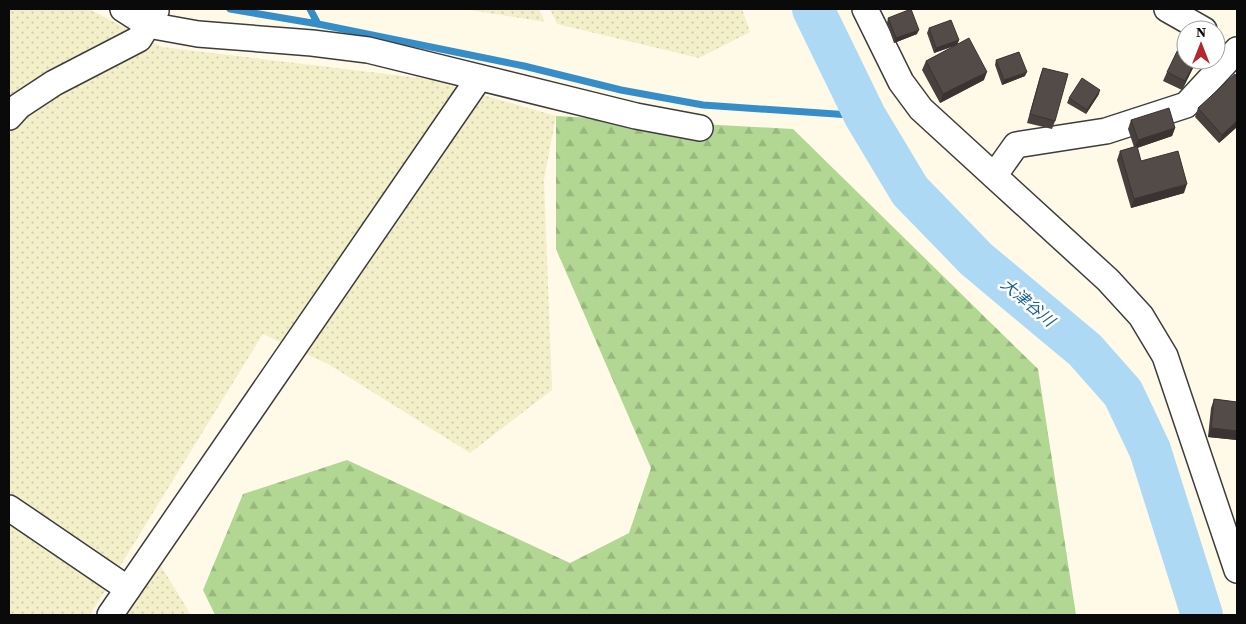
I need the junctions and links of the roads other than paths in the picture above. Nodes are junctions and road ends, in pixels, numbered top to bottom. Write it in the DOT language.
graph roads {
  1 [pos="123,9"];
  2 [pos="865,9"];
  3 [pos="1167,9"];
  4 [pos="154,16"];
  5 [pos="1186,20"];
  6 [pos="1226,43"];
  7 [pos="1237,49"];
  8 [pos="479,78"];
  9 [pos="9,117"];
  10 [pos="700,128"];
  11 [pos="994,176"];
  12 [pos="9,508"];
  13 [pos="1237,570"];
  14 [pos="128,590"];
  15 [pos="110,615"];
  1 -- 4 [label="street"];
  2 -- 11 [label="street"];
  3 -- 5 [label="street"];
  4 -- 8 [label="street"];
  4 -- 9 [label="street"];
  6 -- 7 [label="street"];
  7 -- 11 [label="street"];
  8 -- 10 [label="street"];
  8 -- 14 [label="street"];
  11 -- 13 [label="street"];
  12 -- 14 [label="street"];
  14 -- 15 [label="street"];
}
